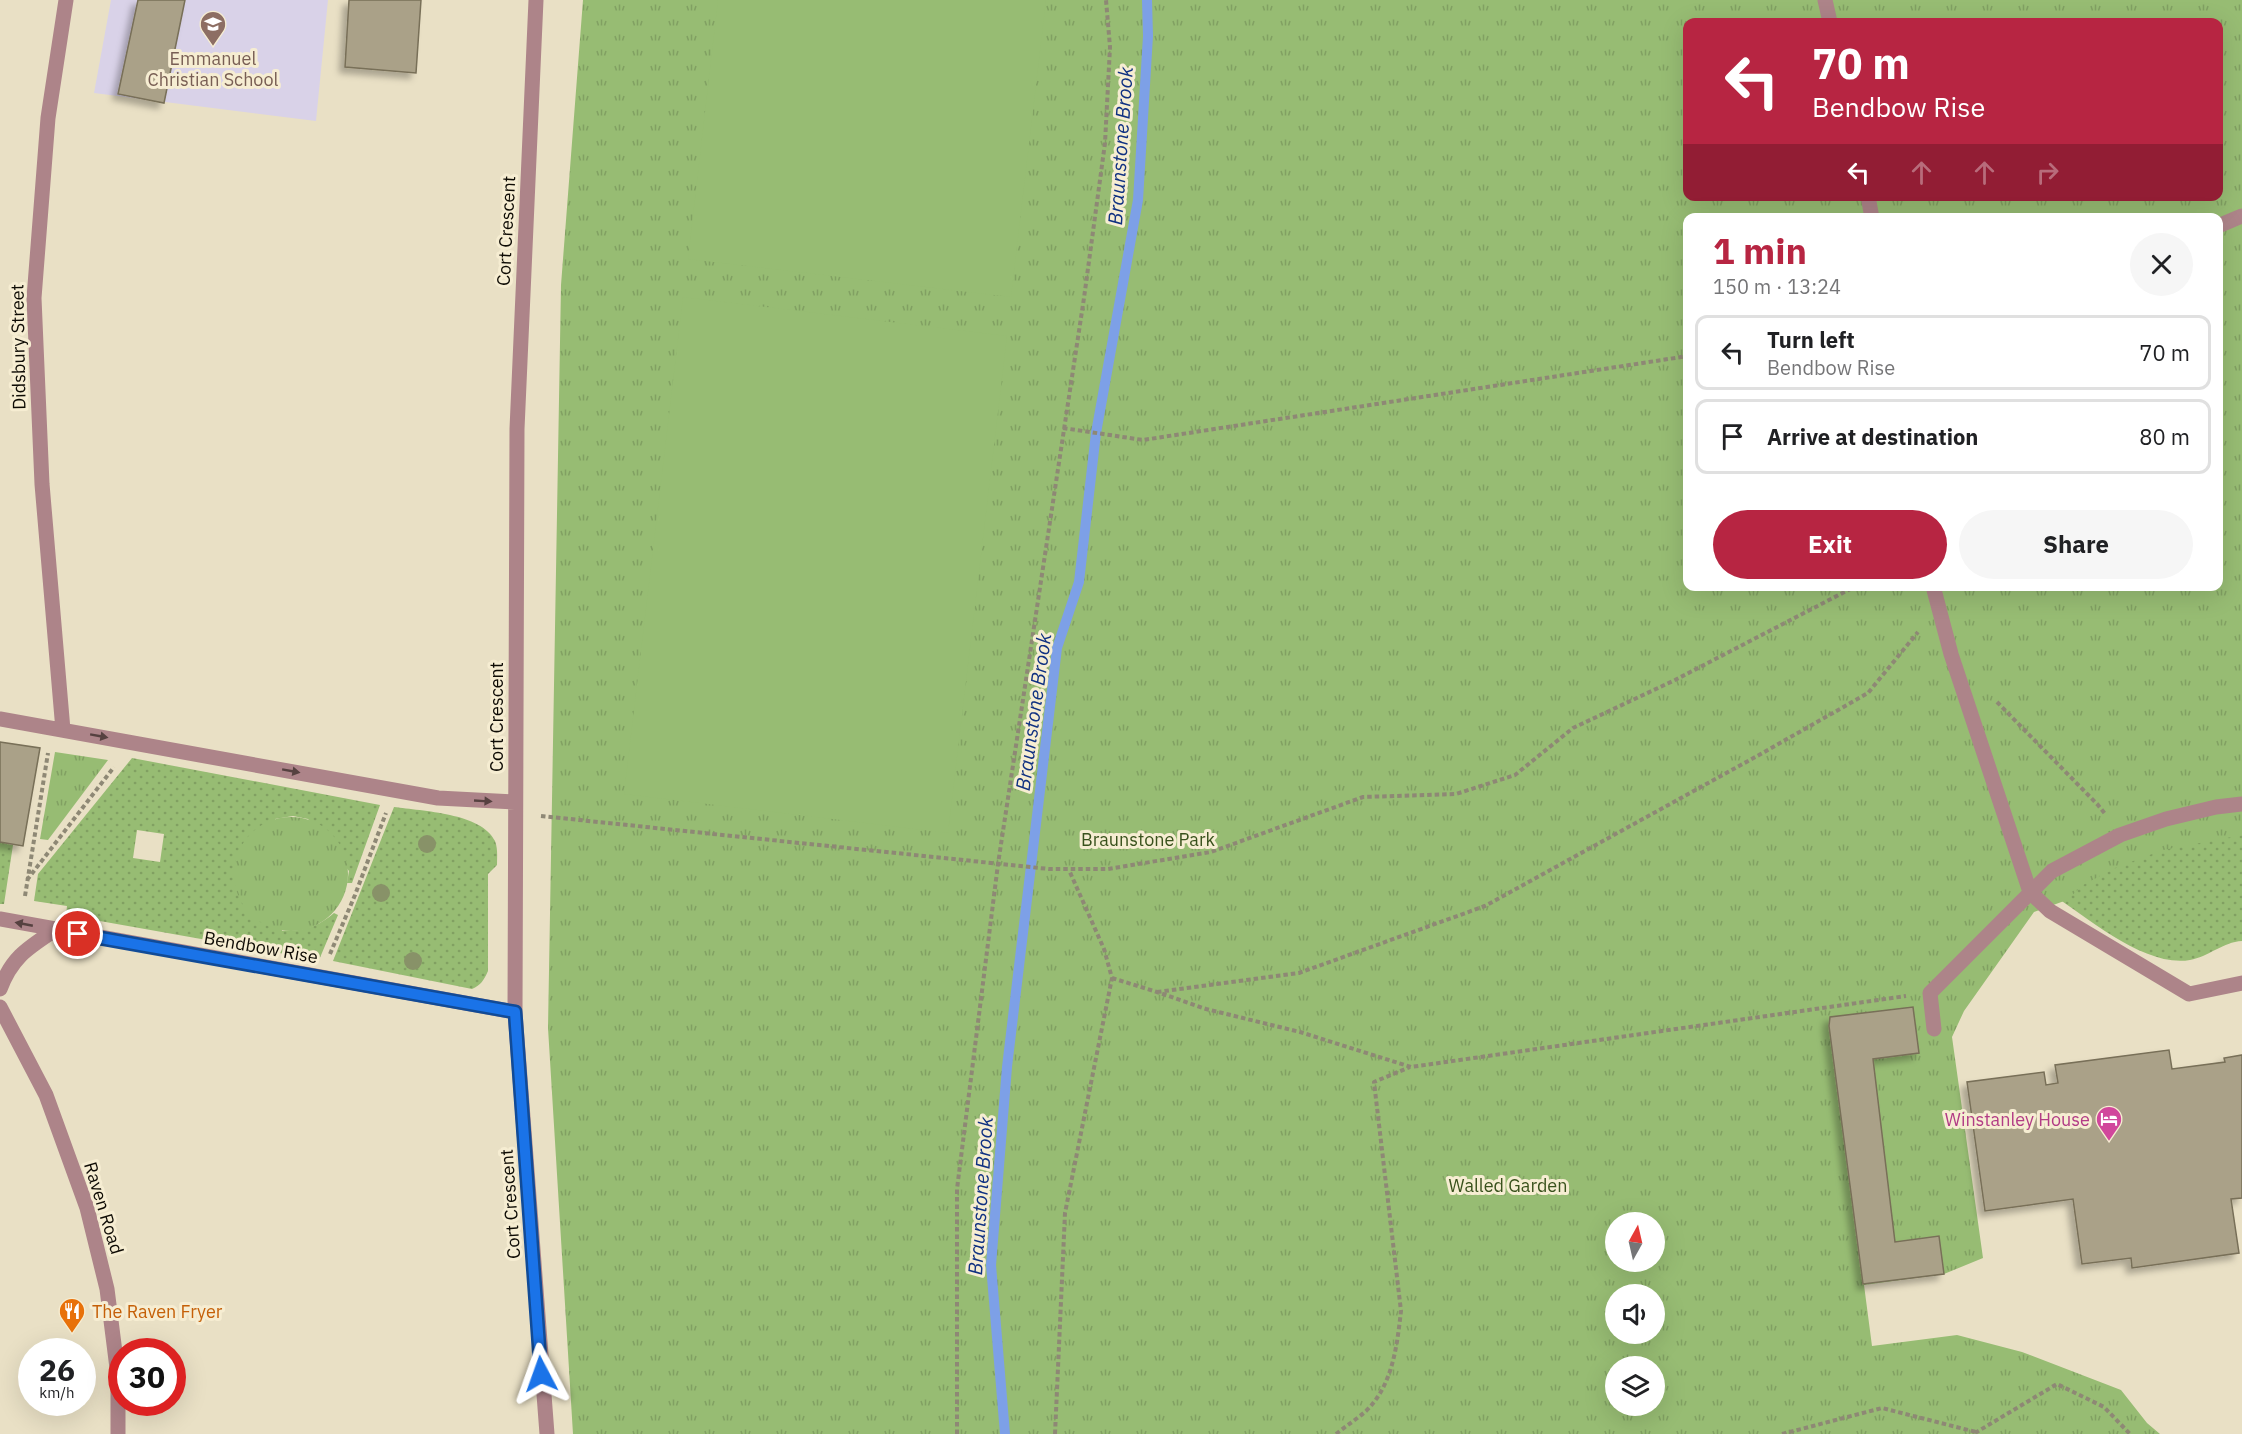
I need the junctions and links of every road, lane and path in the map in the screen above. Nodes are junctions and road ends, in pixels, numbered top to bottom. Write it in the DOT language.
graph roads {
  1 [pos="66,0"];
  2 [pos="536,0"];
  3 [pos="1106,0"];
  4 [pos="1825,0"];
  5 [pos="1829,18"];
  6 [pos="2242,216"];
  7 [pos="2223,223"];
  8 [pos="1683,357"];
  9 [pos="1063,428"];
  10 [pos="1846,591"];
  11 [pos="1934,591"];
  12 [pos="1938,608"];
  13 [pos="1989,694"];
  14 [pos="0,719"];
  15 [pos="57,729"];
  16 [pos="120,740"];
  17 [pos="394,790"];
  18 [pos="515,802"];
  19 [pos="2242,804"];
  20 [pos="2121,835"];
  21 [pos="998,864"];
  22 [pos="1069,870"];
  23 [pos="27,881"];
  24 [pos="2030,892"];
  25 [pos="0,919"];
  26 [pos="22,924"];
  27 [pos="56,930"];
  28 [pos="324,978"];
  29 [pos="1112,978"];
  30 [pos="2242,983"];
  31 [pos="0,989"];
  32 [pos="1157,992"];
  33 [pos="1930,993"];
  34 [pos="0,1007"];
  35 [pos="515,1012"];
  36 [pos="1934,1029"];
  37 [pos="1411,1067"];
  38 [pos="1974,1433"];
  39 [pos="117,1434"];
  40 [pos="547,1434"];
  41 [pos="957,1434"];
  42 [pos="1054,1434"];
  43 [pos="1336,1434"];
  44 [pos="1782,1434"];
  45 [pos="2130,1434"];
  1 -- 15 [label="street, Didsbury Street"];
  2 -- 18 [label="street, Cort Crescent"];
  3 -- 9 [label="path"];
  4 -- 5 [label="street"];
  6 -- 7 [label="street"];
  8 -- 9 [label="path"];
  9 -- 21 [label="path"];
  10 -- 22 [label="path"];
  11 -- 12 [label="street"];
  12 -- 24 [label="street"];
  12 -- 32 [label="path"];
  13 -- 20 [label="path"];
  14 -- 15 [label="street"];
  15 -- 16 [label="street, one-way"];
  15 -- 23 [label="path"];
  16 -- 17 [label="street, one-way"];
  16 -- 23 [label="path"];
  17 -- 18 [label="street, one-way"];
  17 -- 28 [label="path"];
  18 -- 21 [label="path"];
  18 -- 35 [label="street, Cort Crescent"];
  19 -- 20 [label="street"];
  20 -- 24 [label="street"];
  21 -- 22 [label="path"];
  21 -- 41 [label="path"];
  22 -- 29 [label="path"];
  23 -- 26 [label="path"];
  24 -- 30 [label="street"];
  24 -- 33 [label="street"];
  25 -- 26 [label="street, Bendbow Rise"];
  27 -- 26 [label="street, Bendbow Rise, one-way"];
  27 -- 28 [label="street, Bendbow Rise"];
  27 -- 31 [label="street"];
  28 -- 35 [label="street, Bendbow Rise"];
  29 -- 32 [label="path"];
  29 -- 42 [label="path"];
  32 -- 37 [label="path"];
  33 -- 36 [label="street"];
  33 -- 37 [label="path"];
  34 -- 39 [label="street, Raven Road"];
  35 -- 40 [label="street, Cort Crescent"];
  37 -- 43 [label="path"];
  38 -- 44 [label="path"];
  38 -- 45 [label="path"];
}
